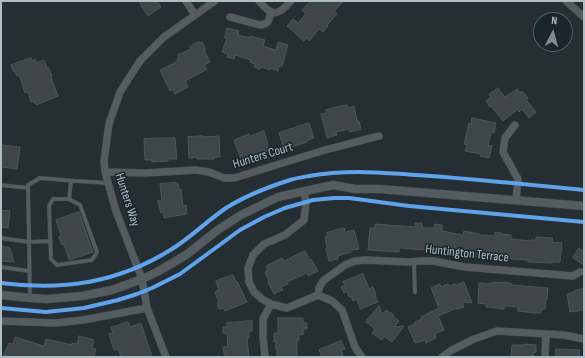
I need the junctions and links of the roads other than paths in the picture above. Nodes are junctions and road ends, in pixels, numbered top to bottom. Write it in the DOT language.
graph roads {
  1 [pos="186,1"];
  2 [pos="215,1"];
  3 [pos="259,1"];
  4 [pos="291,1"];
  5 [pos="566,1"];
  6 [pos="271,12"];
  7 [pos="195,15"];
  8 [pos="230,17"];
  9 [pos="584,17"];
  10 [pos="515,124"];
  11 [pos="379,136"];
  12 [pos="105,172"];
  13 [pos="71,181"];
  14 [pos="108,183"];
  15 [pos="1,185"];
  16 [pos="28,188"];
  17 [pos="304,191"];
  18 [pos="69,200"];
  19 [pos="516,200"];
  20 [pos="584,206"];
  21 [pos="1,238"];
  22 [pos="50,241"];
  23 [pos="28,242"];
  24 [pos="414,262"];
  25 [pos="1,267"];
  26 [pos="29,271"];
  27 [pos="580,272"];
  28 [pos="142,279"];
  29 [pos="415,292"];
  30 [pos="1,295"];
  31 [pos="318,295"];
  32 [pos="30,298"];
  33 [pos="271,304"];
  34 [pos="147,308"];
  35 [pos="1,321"];
  36 [pos="546,334"];
  37 [pos="584,339"];
  38 [pos="453,354"];
  39 [pos="166,357"];
  40 [pos="265,357"];
  41 [pos="362,357"];
  42 [pos="442,357"];
  43 [pos="545,357"];
  1 -- 7 [label="street"];
  2 -- 7 [label="street, Hunters Way"];
  3 -- 6 [label="street"];
  4 -- 6 [label="street"];
  5 -- 9 [label="street"];
  6 -- 8 [label="street"];
  7 -- 12 [label="street, Hunters Way"];
  10 -- 19 [label="street"];
  11 -- 12 [label="street, Hunters Court"];
  12 -- 14 [label="street, Hunters Way"];
  13 -- 14 [label="lane"];
  13 -- 16 [label="lane"];
  13 -- 18 [label="lane"];
  14 -- 28 [label="street, Hunters Way"];
  15 -- 16 [label="lane"];
  16 -- 23 [label="lane"];
  17 -- 19 [label="street"];
  17 -- 28 [label="street"];
  17 -- 33 [label="street"];
  18 -- 22 [label="lane"];
  18 -- 22 [label="lane"];
  19 -- 20 [label="street"];
  21 -- 23 [label="lane"];
  22 -- 23 [label="lane"];
  23 -- 26 [label="lane"];
  24 -- 27 [label="street, Huntington Terrace"];
  24 -- 29 [label="lane"];
  24 -- 31 [label="street, Huntington Terrace"];
  25 -- 26 [label="lane"];
  26 -- 32 [label="lane"];
  28 -- 32 [label="street"];
  28 -- 34 [label="street, Hunters Way"];
  30 -- 32 [label="street"];
  31 -- 33 [label="street"];
  31 -- 41 [label="street"];
  33 -- 40 [label="street"];
  34 -- 35 [label="street"];
  34 -- 39 [label="street, Hunters Way"];
  36 -- 37 [label="street"];
  36 -- 38 [label="street"];
  36 -- 43 [label="street"];
  38 -- 42 [label="street"];
}
